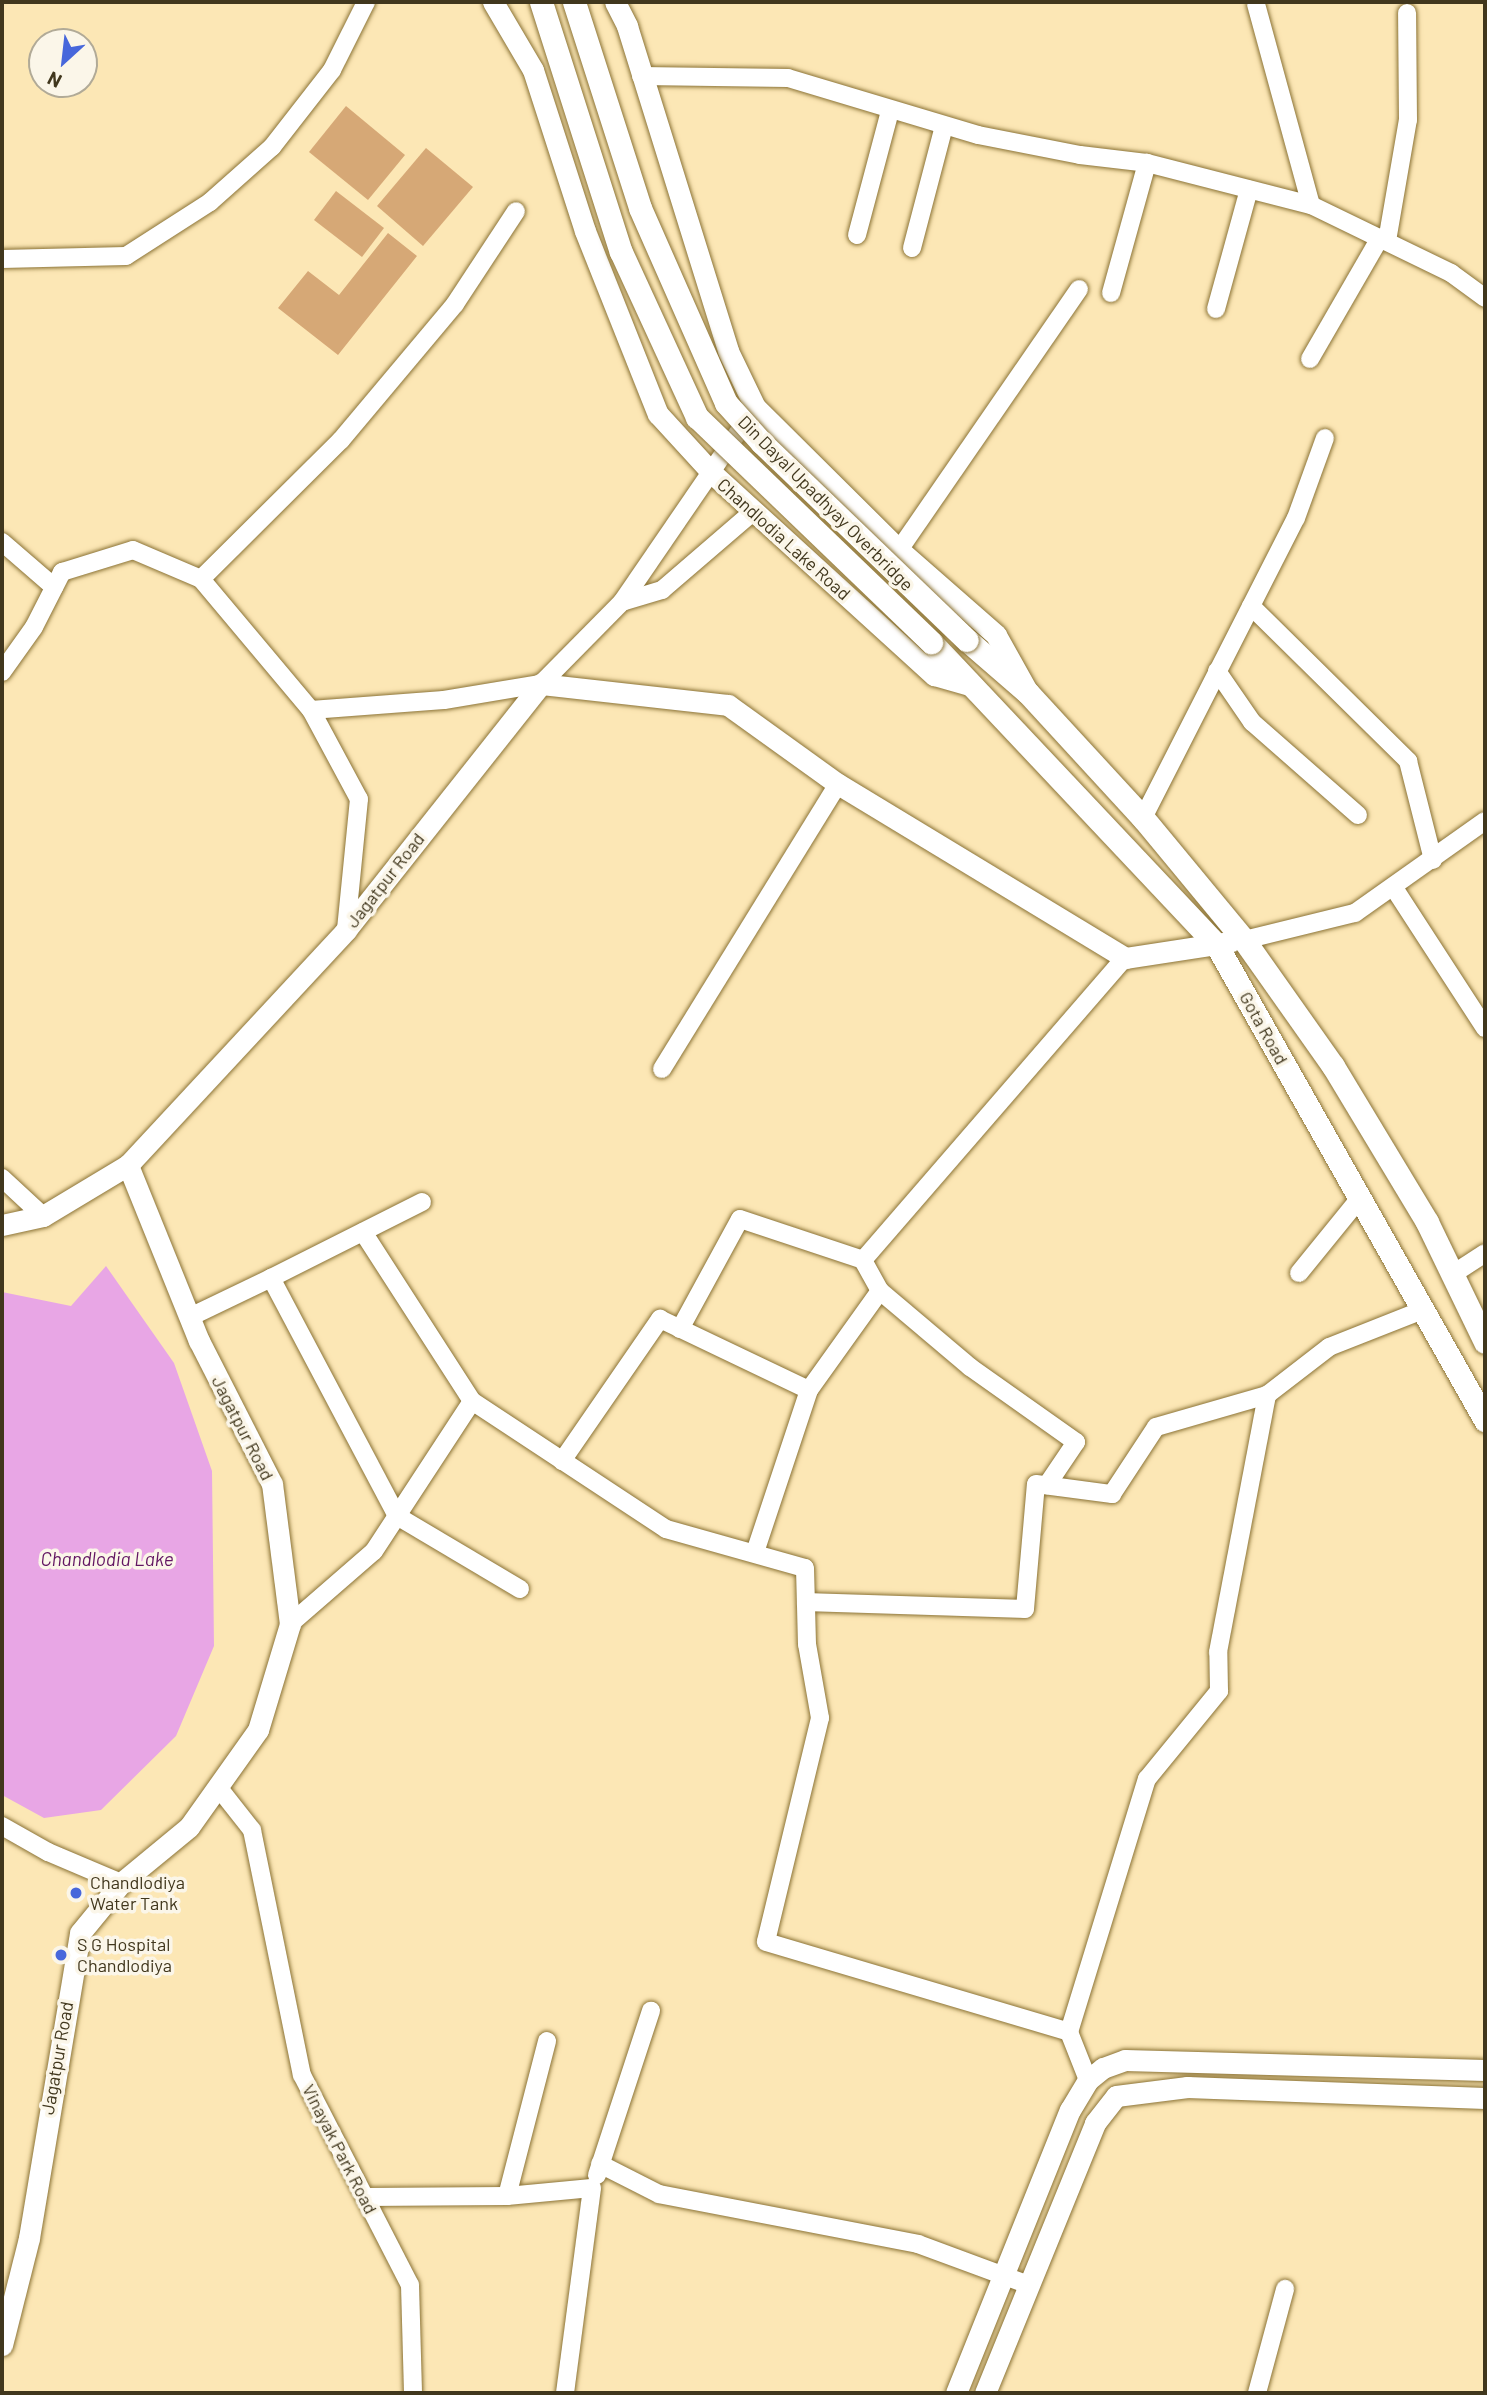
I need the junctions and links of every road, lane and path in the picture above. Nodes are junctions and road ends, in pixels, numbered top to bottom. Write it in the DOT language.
graph roads {
  1 [pos="366,2"];
  2 [pos="493,2"];
  3 [pos="541,2"];
  4 [pos="574,2"];
  5 [pos="615,2"];
  6 [pos="1256,4"];
  7 [pos="1407,13"];
  8 [pos="641,76"];
  9 [pos="890,111"];
  10 [pos="944,126"];
  11 [pos="1147,163"];
  12 [pos="1249,189"];
  13 [pos="1311,205"];
  14 [pos="516,211"];
  15 [pos="857,235"];
  16 [pos="1383,240"];
  17 [pos="912,248"];
  18 [pos="2,259"];
  19 [pos="1079,289"];
  20 [pos="1111,293"];
  21 [pos="1485,298"];
  22 [pos="1216,309"];
  23 [pos="1310,359"];
  24 [pos="755,407"];
  25 [pos="1325,438"];
  26 [pos="713,474"];
  27 [pos="754,511"];
  28 [pos="2,542"];
  29 [pos="899,550"];
  30 [pos="201,579"];
  31 [pos="54,587"];
  32 [pos="622,602"];
  33 [pos="1251,606"];
  34 [pos="1217,671"];
  35 [pos="2,672"];
  36 [pos="541,684"];
  37 [pos="973,686"];
  38 [pos="1028,693"];
  39 [pos="311,710"];
  40 [pos="838,784"];
  41 [pos="1358,815"];
  42 [pos="1143,818"];
  43 [pos="1485,821"];
  44 [pos="1433,860"];
  45 [pos="1394,888"];
  46 [pos="346,930"];
  47 [pos="1244,940"];
  48 [pos="1216,944"];
  49 [pos="1125,958"];
  50 [pos="1485,1028"];
  51 [pos="662,1069"];
  52 [pos="128,1164"];
  53 [pos="2,1178"];
  54 [pos="1360,1198"];
  55 [pos="422,1202"];
  56 [pos="43,1216"];
  57 [pos="2,1225"];
  58 [pos="363,1232"];
  59 [pos="1485,1253"];
  60 [pos="863,1260"];
  61 [pos="1298,1273"];
  62 [pos="1452,1274"];
  63 [pos="271,1278"];
  64 [pos="880,1291"];
  65 [pos="1423,1310"];
  66 [pos="190,1317"];
  67 [pos="680,1329"];
  68 [pos="1485,1342"];
  69 [pos="809,1390"];
  70 [pos="1267,1395"];
  71 [pos="472,1401"];
  72 [pos="1485,1420"];
  73 [pos="562,1461"];
  74 [pos="1047,1485"];
  75 [pos="397,1516"];
  76 [pos="755,1552"];
  77 [pos="520,1589"];
  78 [pos="806,1602"];
  79 [pos="290,1624"];
  80 [pos="218,1787"];
  81 [pos="2,1826"];
  82 [pos="121,1883"];
  83 [pos="651,2011"];
  84 [pos="1069,2032"];
  85 [pos="547,2041"];
  86 [pos="1462,2070"];
  87 [pos="1485,2070"];
  88 [pos="1088,2080"];
  89 [pos="1463,2097"];
  90 [pos="1485,2098"];
  91 [pos="600,2164"];
  92 [pos="592,2188"];
  93 [pos="507,2196"];
  94 [pos="365,2197"];
  95 [pos="1002,2276"];
  96 [pos="1026,2284"];
  97 [pos="1286,2289"];
  98 [pos="2,2345"];
  99 [pos="413,2393"];
  100 [pos="565,2393"];
  101 [pos="956,2393"];
  102 [pos="985,2393"];
  103 [pos="1257,2393"];
  1 -- 18 [label="street"];
  2 -- 26 [label="street"];
  3 -- 37 [label="main road, Din Dayal Upadhyay Overbridge, bridge"];
  4 -- 38 [label="main road, Din Dayal Upadhyay Overbridge, bridge"];
  5 -- 8 [label="street"];
  6 -- 13 [label="street"];
  7 -- 16 [label="street"];
  8 -- 9 [label="street"];
  8 -- 24 [label="street"];
  9 -- 10 [label="street"];
  9 -- 15 [label="street"];
  10 -- 11 [label="street"];
  10 -- 17 [label="street"];
  11 -- 12 [label="street"];
  11 -- 20 [label="street"];
  12 -- 13 [label="street"];
  12 -- 22 [label="street"];
  13 -- 16 [label="street"];
  14 -- 30 [label="street"];
  16 -- 21 [label="street"];
  16 -- 23 [label="street"];
  19 -- 29 [label="street"];
  24 -- 26 [label="street"];
  24 -- 29 [label="street"];
  25 -- 33 [label="street"];
  26 -- 27 [label="street, Chandlodia Lake Road"];
  26 -- 32 [label="street, Chandlodia Lake Road"];
  27 -- 32 [label="street"];
  27 -- 37 [label="street, Chandlodia Lake Road"];
  28 -- 31 [label="street"];
  29 -- 38 [label="street"];
  30 -- 31 [label="street"];
  30 -- 39 [label="street"];
  31 -- 35 [label="street"];
  32 -- 36 [label="street, Chandlodia Lake Road"];
  33 -- 34 [label="street"];
  33 -- 44 [label="street"];
  34 -- 41 [label="street"];
  34 -- 42 [label="street"];
  36 -- 39 [label="street"];
  36 -- 40 [label="street"];
  36 -- 46 [label="street, Jagatpur Road"];
  37 -- 48 [label="main road, Gota Road"];
  38 -- 42 [label="main road, Gota Road"];
  39 -- 46 [label="street"];
  40 -- 49 [label="street"];
  40 -- 51 [label="street"];
  42 -- 47 [label="main road, Gota Road"];
  43 -- 44 [label="street"];
  44 -- 45 [label="street"];
  45 -- 47 [label="street"];
  45 -- 50 [label="street"];
  46 -- 52 [label="street, Jagatpur Road"];
  47 -- 48 [label="street"];
  47 -- 62 [label="main road, Gota Road"];
  48 -- 49 [label="street"];
  48 -- 54 [label="main road, Gota Road"];
  49 -- 60 [label="street"];
  52 -- 56 [label="street"];
  52 -- 66 [label="street, Jagatpur Road"];
  53 -- 56 [label="street"];
  54 -- 61 [label="street"];
  54 -- 65 [label="main road, Gota Road"];
  55 -- 58 [label="street"];
  56 -- 57 [label="street"];
  58 -- 63 [label="street"];
  58 -- 71 [label="street"];
  59 -- 62 [label="street"];
  60 -- 64 [label="street"];
  60 -- 67 [label="street"];
  62 -- 68 [label="main road, Gota Road"];
  63 -- 66 [label="street"];
  63 -- 75 [label="street"];
  64 -- 69 [label="street"];
  64 -- 74 [label="street"];
  65 -- 70 [label="street"];
  65 -- 72 [label="main road, Gota Road"];
  66 -- 79 [label="street, Jagatpur Road"];
  67 -- 69 [label="street"];
  67 -- 73 [label="street"];
  69 -- 76 [label="street"];
  70 -- 74 [label="street"];
  70 -- 84 [label="street"];
  71 -- 73 [label="street"];
  71 -- 75 [label="street"];
  73 -- 76 [label="street"];
  74 -- 78 [label="street"];
  75 -- 77 [label="street"];
  75 -- 79 [label="street"];
  76 -- 78 [label="street"];
  78 -- 84 [label="street"];
  79 -- 80 [label="street, Jagatpur Road"];
  80 -- 82 [label="street, Jagatpur Road"];
  80 -- 94 [label="street, Vinayak Park Road"];
  81 -- 82 [label="street"];
  82 -- 98 [label="street, Jagatpur Road"];
  83 -- 91 [label="street"];
  84 -- 88 [label="street"];
  85 -- 93 [label="street"];
  86 -- 87 [label="street"];
  86 -- 88 [label="street"];
  86 -- 89 [label="street"];
  88 -- 95 [label="street"];
  89 -- 90 [label="street"];
  89 -- 96 [label="street"];
  91 -- 92 [label="street"];
  91 -- 95 [label="street"];
  92 -- 93 [label="street"];
  92 -- 100 [label="street"];
  93 -- 94 [label="street"];
  94 -- 99 [label="street, Vinayak Park Road"];
  95 -- 96 [label="street"];
  95 -- 101 [label="street"];
  96 -- 102 [label="street"];
  97 -- 103 [label="street"];
}
